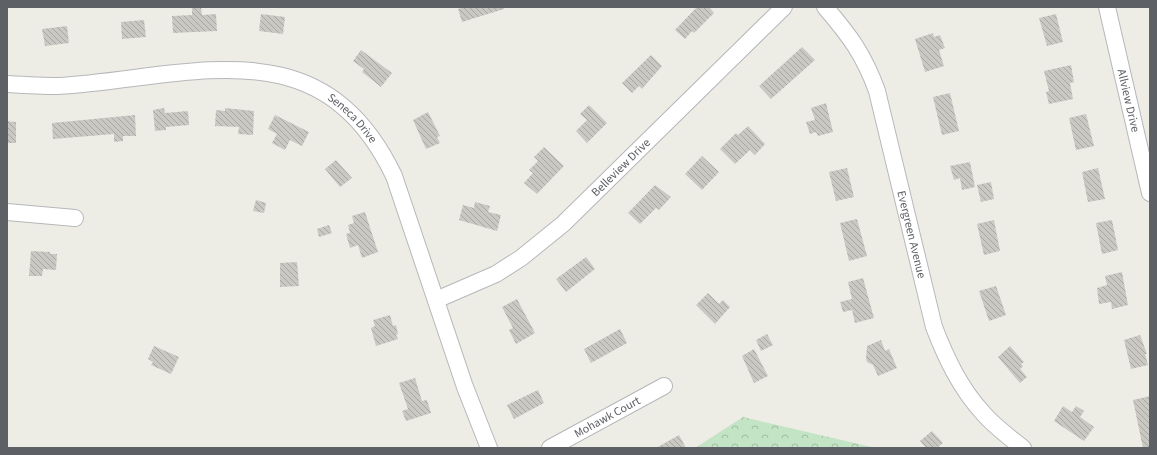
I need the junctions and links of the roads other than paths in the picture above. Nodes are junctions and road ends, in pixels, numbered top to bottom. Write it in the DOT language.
graph roads {
  1 [pos="784,7"];
  2 [pos="825,7"];
  3 [pos="1107,7"];
  4 [pos="7,84"];
  5 [pos="1150,193"];
  6 [pos="7,212"];
  7 [pos="75,218"];
  8 [pos="436,300"];
  9 [pos="664,386"];
  10 [pos="489,448"];
  11 [pos="550,448"];
  12 [pos="1022,448"];
  1 -- 8 [label="street, Belleview Drive"];
  2 -- 12 [label="street, Evergreen Avenue"];
  3 -- 5 [label="street, Allview Drive"];
  4 -- 8 [label="street, Seneca Drive"];
  6 -- 7 [label="street"];
  8 -- 10 [label="street, Seneca Drive"];
  9 -- 11 [label="street, Mohawk Court"];
}
